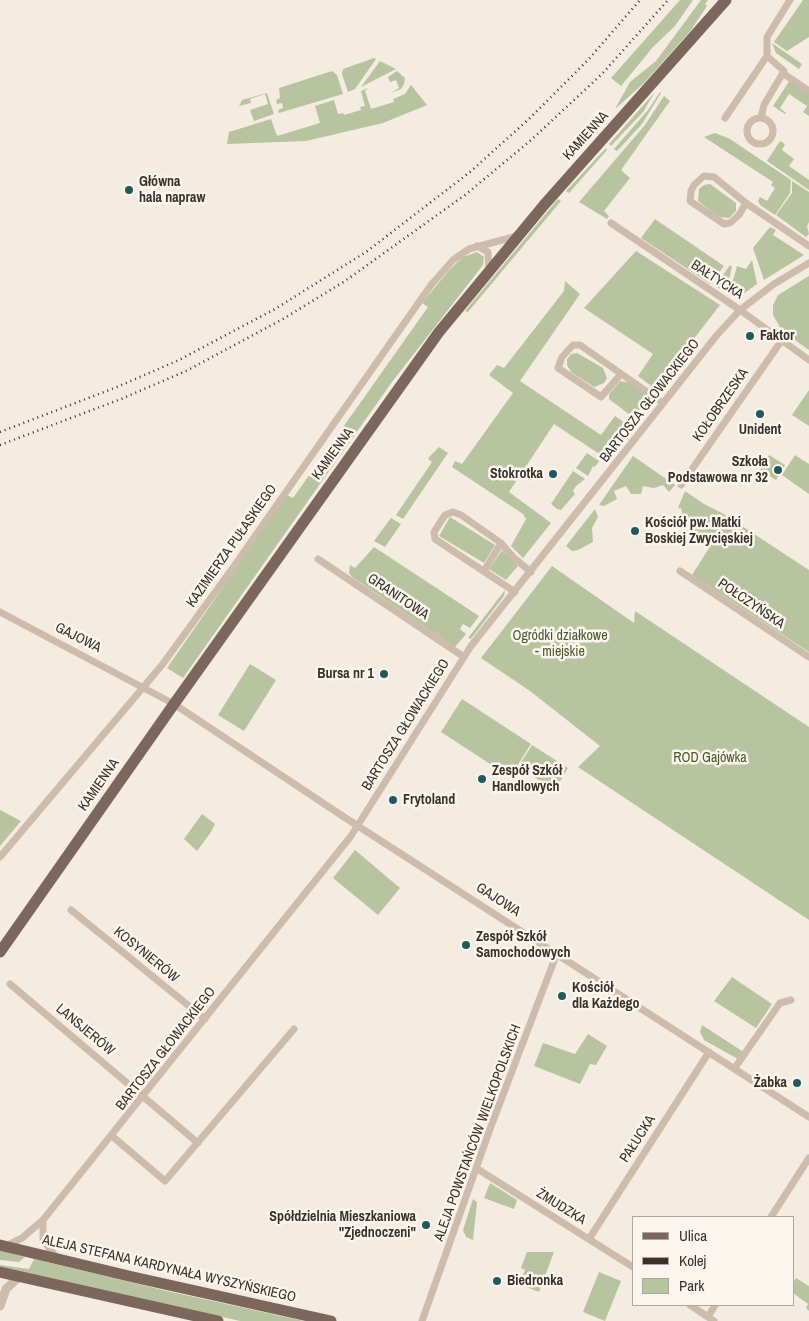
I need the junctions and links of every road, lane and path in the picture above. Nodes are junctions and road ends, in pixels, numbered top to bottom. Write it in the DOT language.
graph roads {
  1 [pos="726,0"];
  2 [pos="790,0"];
  3 [pos="766,56"];
  4 [pos="784,74"];
  5 [pos="809,91"];
  6 [pos="725,118"];
  7 [pos="761,118"];
  8 [pos="746,203"];
  9 [pos="610,223"];
  10 [pos="517,236"];
  11 [pos="808,244"];
  12 [pos="476,246"];
  13 [pos="809,263"];
  14 [pos="489,270"];
  15 [pos="740,310"];
  16 [pos="782,340"];
  17 [pos="809,360"];
  18 [pos="621,374"];
  19 [pos="663,403"];
  20 [pos="681,485"];
  21 [pos="501,543"];
  22 [pos="318,559"];
  23 [pos="484,571"];
  24 [pos="680,571"];
  25 [pos="531,572"];
  26 [pos="514,592"];
  27 [pos="0,612"];
  28 [pos="464,657"];
  29 [pos="809,657"];
  30 [pos="144,687"];
  31 [pos="174,704"];
  32 [pos="357,826"];
  33 [pos="0,857"];
  34 [pos="71,910"];
  35 [pos="0,952"];
  36 [pos="557,953"];
  37 [pos="10,984"];
  38 [pos="791,1000"];
  39 [pos="205,1019"];
  40 [pos="294,1029"];
  41 [pos="709,1052"];
  42 [pos="734,1069"];
  43 [pos="144,1096"];
  44 [pos="809,1117"];
  45 [pos="112,1136"];
  46 [pos="198,1143"];
  47 [pos="809,1158"];
  48 [pos="476,1168"];
  49 [pos="772,1216"];
  50 [pos="43,1220"];
  51 [pos="589,1239"];
  52 [pos="3,1245"];
  53 [pos="58,1260"];
  54 [pos="632,1266"];
  55 [pos="0,1272"];
  56 [pos="20,1276"];
  57 [pos="0,1306"];
  58 [pos="692,1306"];
  59 [pos="715,1306"];
  60 [pos="711,1319"];
  61 [pos="218,1321"];
  62 [pos="331,1321"];
  63 [pos="422,1321"];
  1 -- 10 [label="main road, KAMIENNA"];
  2 -- 3 [label="street"];
  3 -- 4 [label="street"];
  3 -- 6 [label="street"];
  4 -- 5 [label="street"];
  4 -- 7 [label="street"];
  8 -- 8 [label="street"];
  8 -- 11 [label="street"];
  9 -- 15 [label="street, BAŁTYCKA"];
  10 -- 12 [label="street, KAZIMIERZA PUŁASKIEGO"];
  10 -- 14 [label="main road, KAMIENNA"];
  12 -- 14 [label="street"];
  12 -- 30 [label="street, KAZIMIERZA PUŁASKIEGO"];
  13 -- 15 [label="street, BARTOSZA GŁOWACKIEGO"];
  14 -- 31 [label="main road, KAMIENNA"];
  15 -- 16 [label="street, BAŁTYCKA"];
  15 -- 19 [label="street, BARTOSZA GŁOWACKIEGO"];
  16 -- 17 [label="street, BAŁTYCKA"];
  16 -- 20 [label="street, KOŁOBRZESKA"];
  18 -- 18 [label="street"];
  18 -- 19 [label="street"];
  19 -- 25 [label="street, BARTOSZA GŁOWACKIEGO"];
  21 -- 23 [label="street"];
  21 -- 23 [label="street"];
  21 -- 25 [label="street"];
  22 -- 28 [label="street, GRANITOWA"];
  23 -- 26 [label="street"];
  24 -- 29 [label="street, POŁCZYŃSKA"];
  25 -- 26 [label="street, BARTOSZA GŁOWACKIEGO"];
  26 -- 28 [label="street, BARTOSZA GŁOWACKIEGO"];
  27 -- 30 [label="street, GAJOWA"];
  28 -- 32 [label="street, BARTOSZA GŁOWACKIEGO"];
  30 -- 31 [label="street, GAJOWA"];
  30 -- 33 [label="street, KAZIMIERZA PUŁASKIEGO"];
  31 -- 32 [label="street, GAJOWA"];
  31 -- 35 [label="main road, KAMIENNA"];
  32 -- 36 [label="street, GAJOWA"];
  32 -- 39 [label="street, BARTOSZA GŁOWACKIEGO"];
  34 -- 39 [label="street, KOSYNIERÓW"];
  36 -- 41 [label="street, GAJOWA"];
  36 -- 48 [label="street, ALEJA POWSTAŃCÓW WIELKOPOLSKICH"];
  37 -- 43 [label="street, LANSJERÓW"];
  38 -- 42 [label="street"];
  39 -- 43 [label="street, BARTOSZA GŁOWACKIEGO"];
  40 -- 46 [label="street"];
  41 -- 42 [label="street, GAJOWA"];
  41 -- 51 [label="street, PAŁUCKA"];
  42 -- 44 [label="street, GAJOWA"];
  43 -- 45 [label="street, BARTOSZA GŁOWACKIEGO"];
  43 -- 46 [label="street, LANSJERÓW"];
  45 -- 46 [label="street"];
  45 -- 50 [label="street, BARTOSZA GŁOWACKIEGO"];
  47 -- 49 [label="street"];
  48 -- 51 [label="street, ŻMUDZKA"];
  48 -- 63 [label="street, ALEJA POWSTAŃCÓW WIELKOPOLSKICH"];
  50 -- 52 [label="street, BARTOSZA GŁOWACKIEGO"];
  50 -- 53 [label="street"];
  51 -- 54 [label="street, ŻMUDZKA"];
  52 -- 53 [label="main road, ALEJA STEFANA KARDYNAŁA WYSZYŃSKIEGO"];
  53 -- 62 [label="main road, ALEJA STEFANA KARDYNAŁA WYSZYŃSKIEGO"];
  55 -- 56 [label="main road"];
  56 -- 57 [label="street"];
  56 -- 61 [label="main road"];
  58 -- 60 [label="street"];
  59 -- 60 [label="street"];
}
